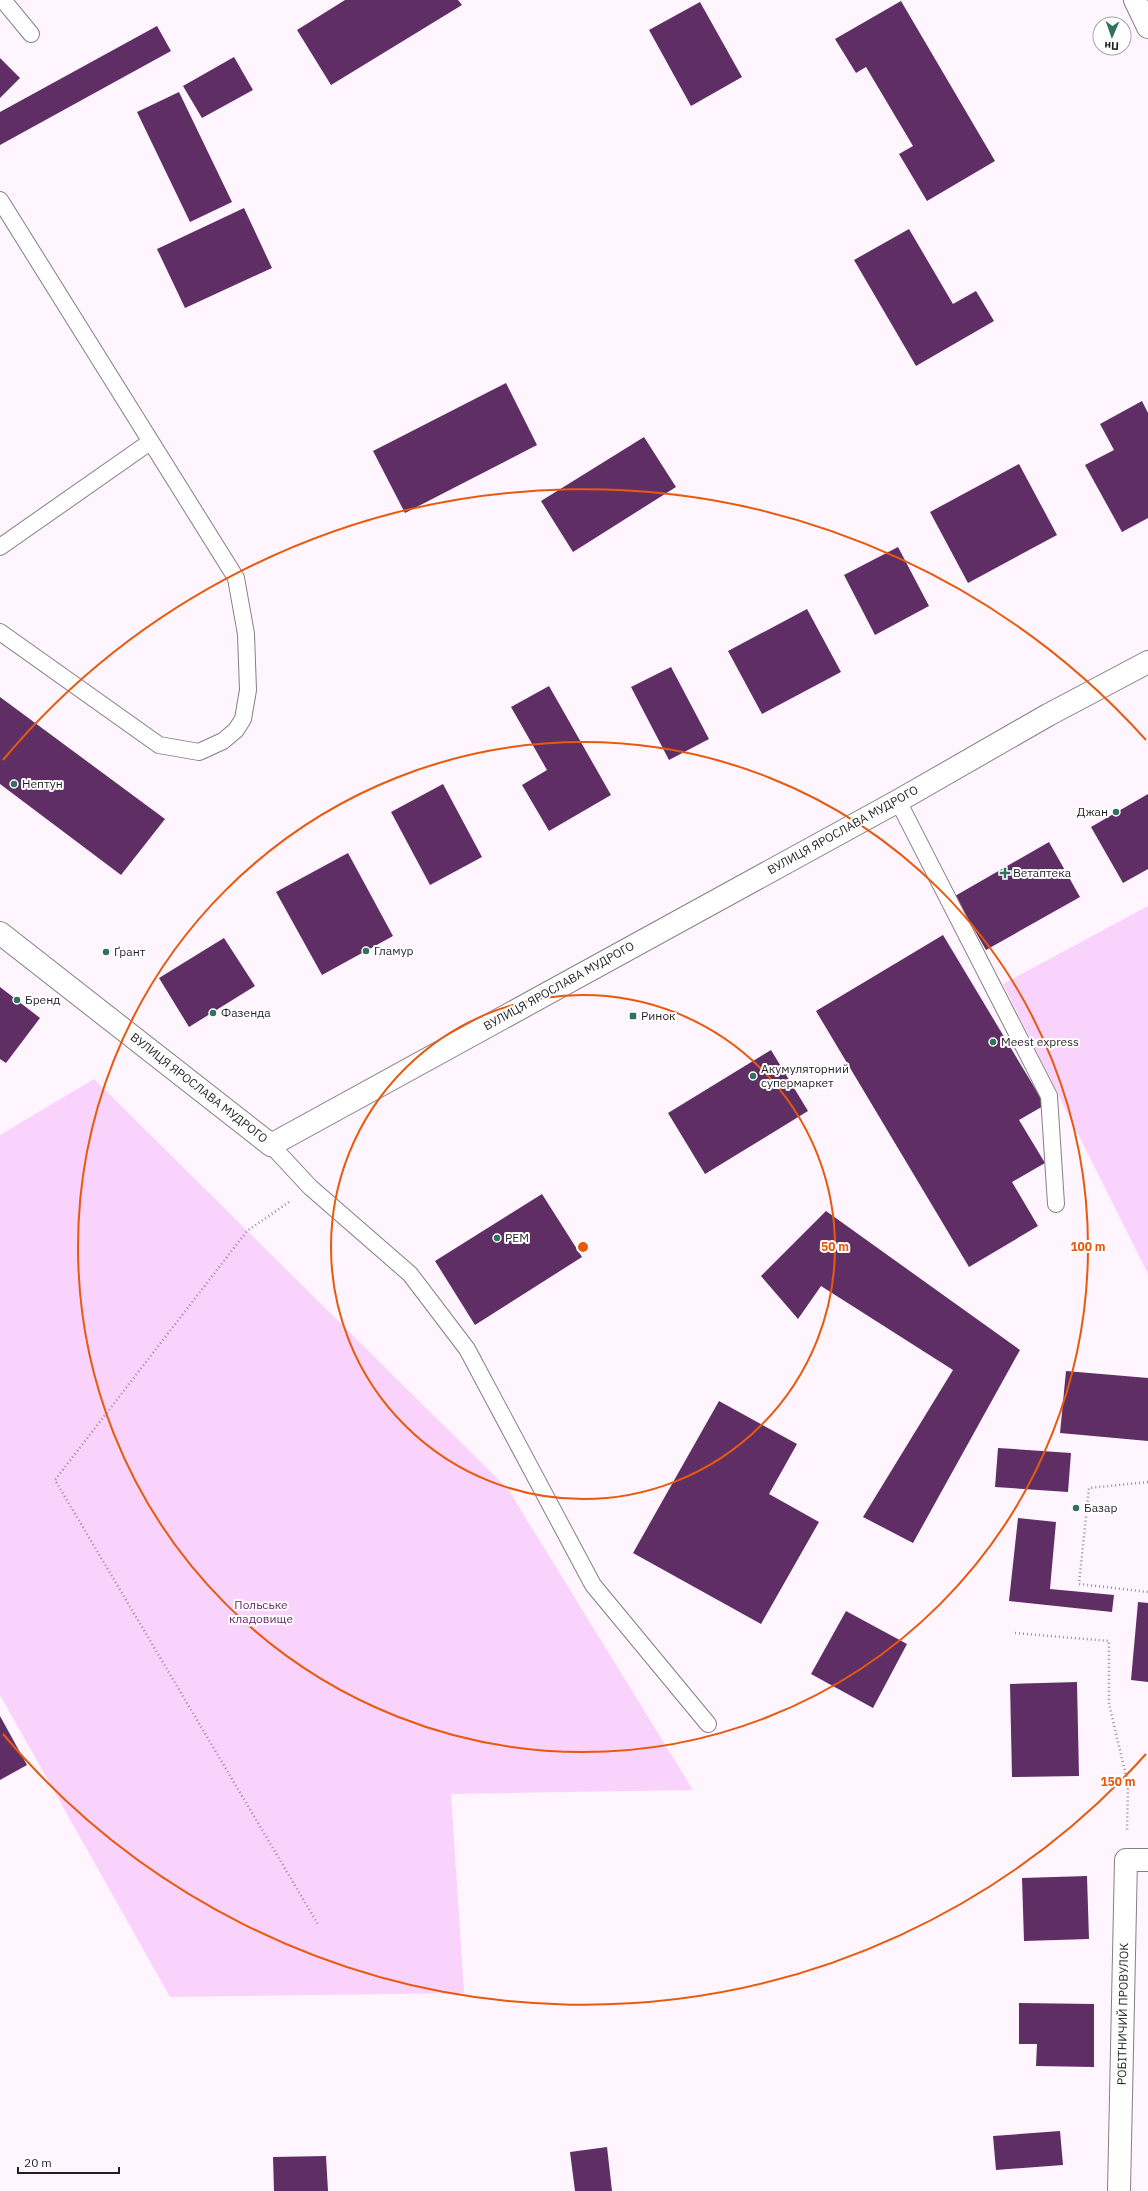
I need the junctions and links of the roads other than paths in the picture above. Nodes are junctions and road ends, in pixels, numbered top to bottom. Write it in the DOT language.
graph roads {
  1 [pos="3,0"];
  2 [pos="1135,0"];
  3 [pos="1148,27"];
  4 [pos="31,34"];
  5 [pos="0,200"];
  6 [pos="150,442"];
  7 [pos="0,547"];
  8 [pos="0,632"];
  9 [pos="1148,662"];
  10 [pos="898,801"];
  11 [pos="0,933"];
  12 [pos="271,1144"];
  13 [pos="1056,1204"];
  14 [pos="708,1724"];
  15 [pos="1148,1860"];
  16 [pos="1119,2191"];
  1 -- 4 [label="lane"];
  2 -- 3 [label="street"];
  5 -- 6 [label="lane"];
  6 -- 7 [label="lane"];
  6 -- 8 [label="lane"];
  9 -- 10 [label="street, ВУЛИЦЯ ЯРОСЛАВА МУДРОГО"];
  10 -- 12 [label="street, ВУЛИЦЯ ЯРОСЛАВА МУДРОГО"];
  10 -- 13 [label="lane"];
  11 -- 12 [label="street, ВУЛИЦЯ ЯРОСЛАВА МУДРОГО"];
  12 -- 14 [label="lane"];
  15 -- 16 [label="street, РОБІТНИЧИЙ ПРОВУЛОК"];
}
